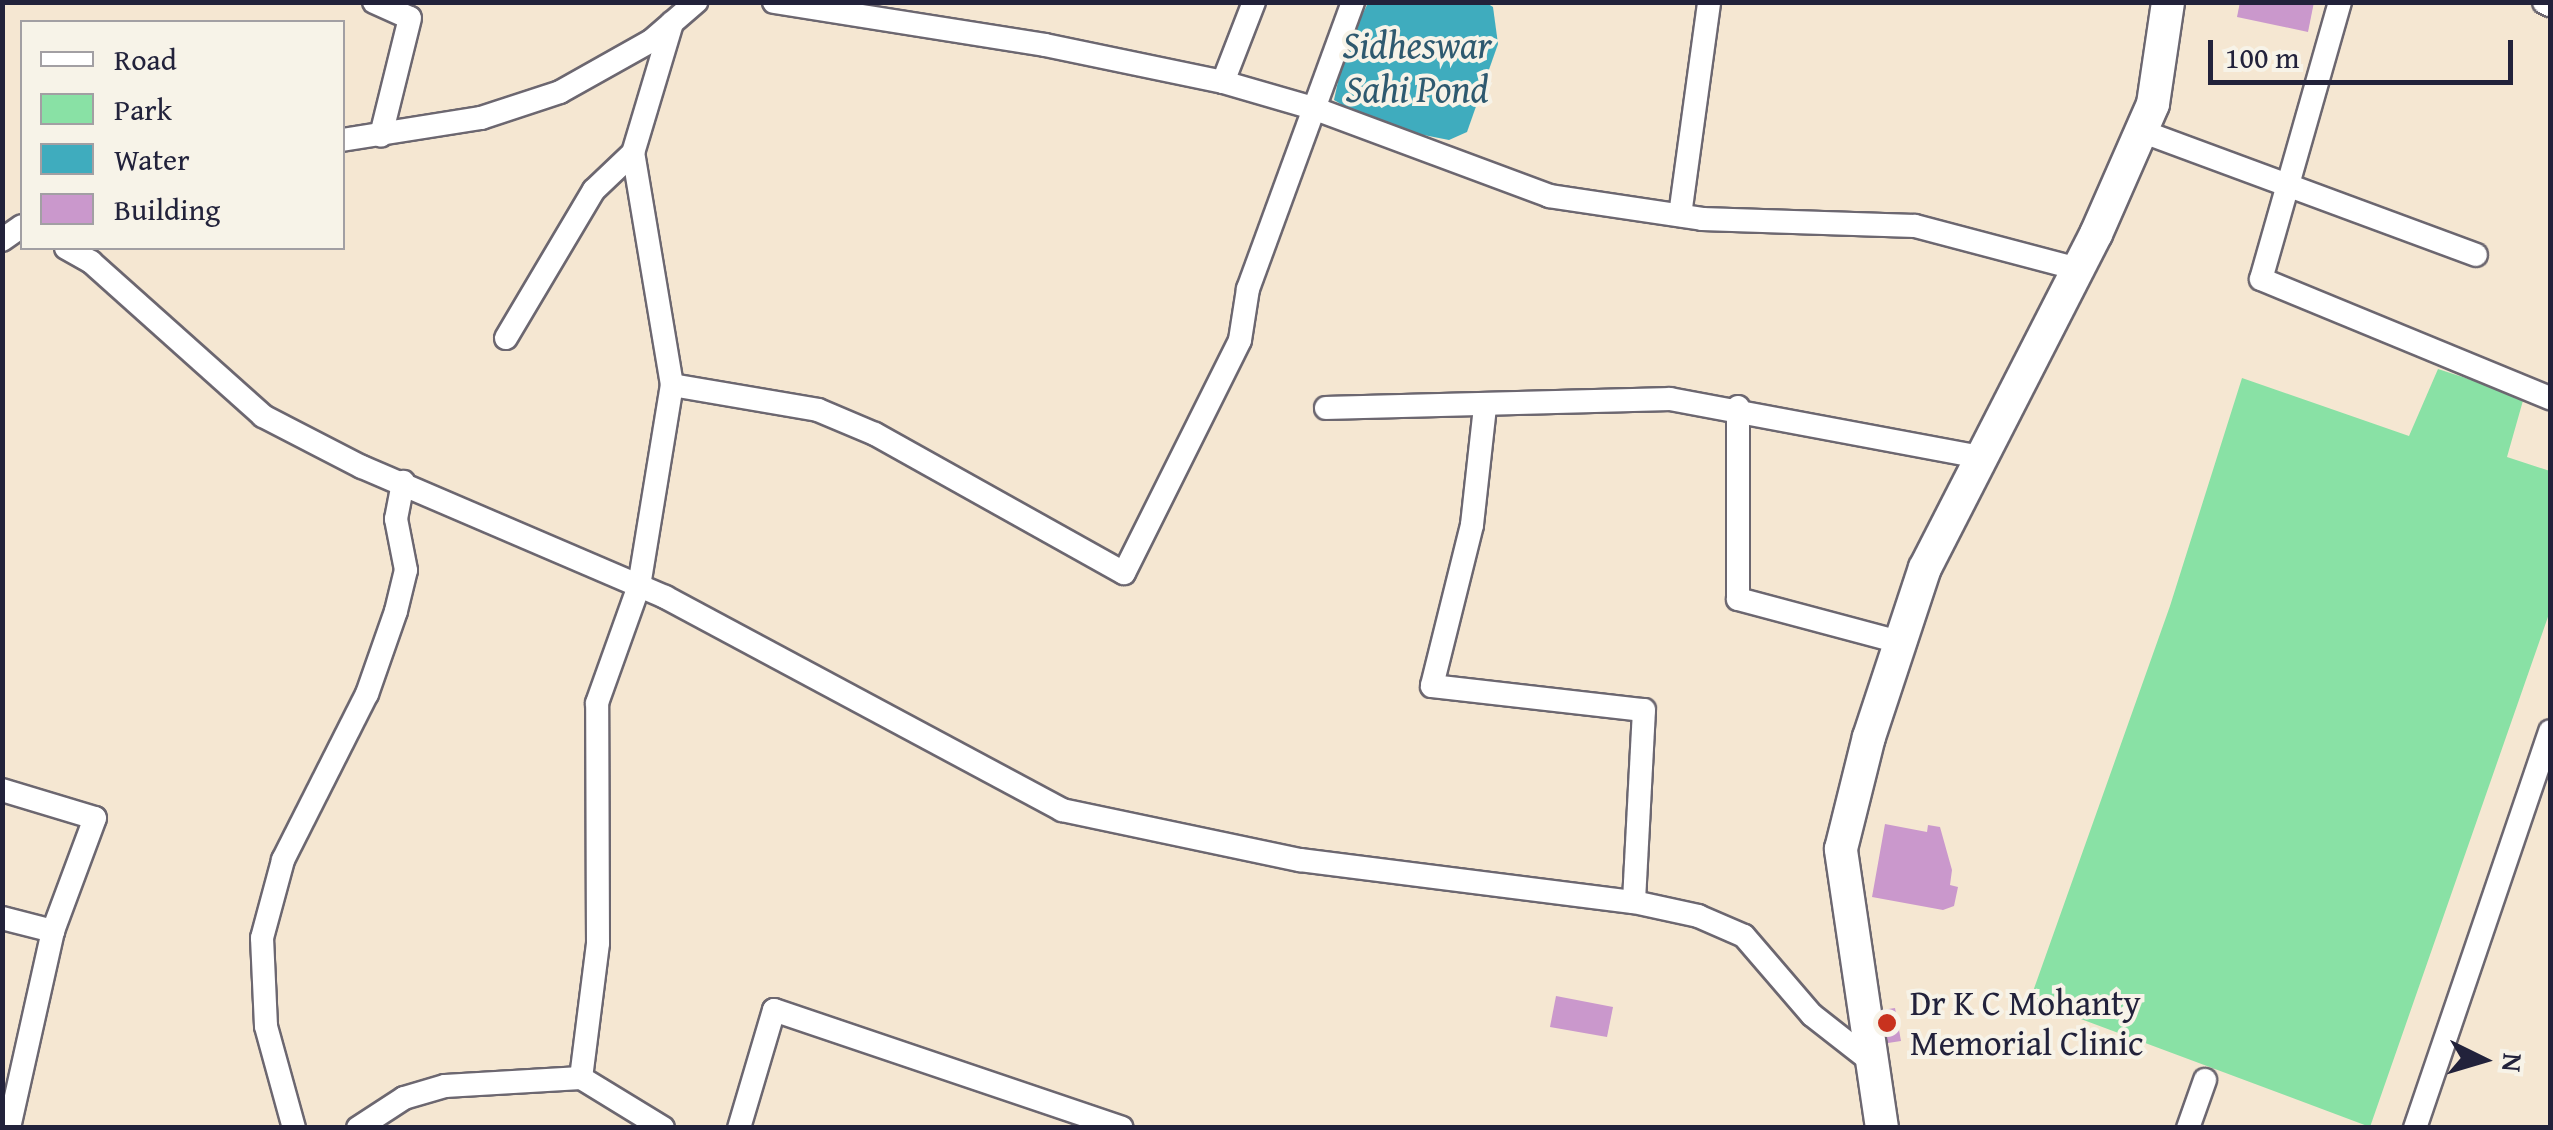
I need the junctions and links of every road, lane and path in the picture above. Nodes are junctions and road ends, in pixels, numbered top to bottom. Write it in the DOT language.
graph roads {
  1 [pos="374,2"];
  2 [pos="696,2"];
  3 [pos="774,2"];
  4 [pos="1254,2"];
  5 [pos="1353,2"];
  6 [pos="1710,2"];
  7 [pos="2168,2"];
  8 [pos="2340,2"];
  9 [pos="412,10"];
  10 [pos="672,23"];
  11 [pos="1223,82"];
  12 [pos="1313,108"];
  13 [pos="2141,131"];
  14 [pos="381,135"];
  15 [pos="345,140"];
  16 [pos="633,153"];
  17 [pos="2285,180"];
  18 [pos="1680,216"];
  19 [pos="70,250"];
  20 [pos="2476,255"];
  21 [pos="2078,269"];
  22 [pos="506,338"];
  23 [pos="672,385"];
  24 [pos="2550,398"];
  25 [pos="1485,407"];
  26 [pos="1738,407"];
  27 [pos="1326,408"];
  28 [pos="1981,457"];
  29 [pos="403,482"];
  30 [pos="639,586"];
  31 [pos="1900,642"];
  32 [pos="2550,730"];
  33 [pos="2,790"];
  34 [pos="1634,902"];
  35 [pos="2,918"];
  36 [pos="53,931"];
  37 [pos="1872,1062"];
  38 [pos="580,1078"];
  39 [pos="2205,1080"];
  40 [pos="8,1128"];
  41 [pos="294,1128"];
  42 [pos="358,1128"];
  43 [pos="663,1128"];
  44 [pos="739,1128"];
  45 [pos="1122,1128"];
  46 [pos="1882,1128"];
  47 [pos="2188,1128"];
  48 [pos="2415,1128"];
  1 -- 9 [label="street"];
  2 -- 10 [label="street"];
  3 -- 11 [label="street"];
  4 -- 11 [label="street"];
  5 -- 12 [label="street"];
  6 -- 18 [label="street"];
  7 -- 13 [label="main road"];
  8 -- 17 [label="street"];
  9 -- 14 [label="street"];
  10 -- 14 [label="street"];
  10 -- 16 [label="street"];
  11 -- 12 [label="street"];
  12 -- 18 [label="street"];
  12 -- 23 [label="street"];
  13 -- 17 [label="street"];
  13 -- 21 [label="main road"];
  14 -- 15 [label="street"];
  16 -- 22 [label="street"];
  16 -- 23 [label="street"];
  17 -- 20 [label="street"];
  17 -- 24 [label="street"];
  18 -- 21 [label="street"];
  19 -- 29 [label="street"];
  21 -- 28 [label="main road"];
  23 -- 30 [label="street"];
  25 -- 26 [label="street"];
  25 -- 27 [label="street"];
  25 -- 34 [label="street"];
  26 -- 28 [label="street"];
  26 -- 31 [label="street"];
  28 -- 31 [label="main road"];
  29 -- 30 [label="street"];
  29 -- 41 [label="street"];
  30 -- 34 [label="street"];
  30 -- 38 [label="street"];
  31 -- 37 [label="main road"];
  32 -- 48 [label="street"];
  33 -- 36 [label="street"];
  34 -- 37 [label="street"];
  35 -- 36 [label="street"];
  36 -- 40 [label="street"];
  37 -- 46 [label="main road"];
  38 -- 42 [label="street"];
  38 -- 43 [label="street"];
  39 -- 47 [label="street"];
  44 -- 45 [label="street"];
}
